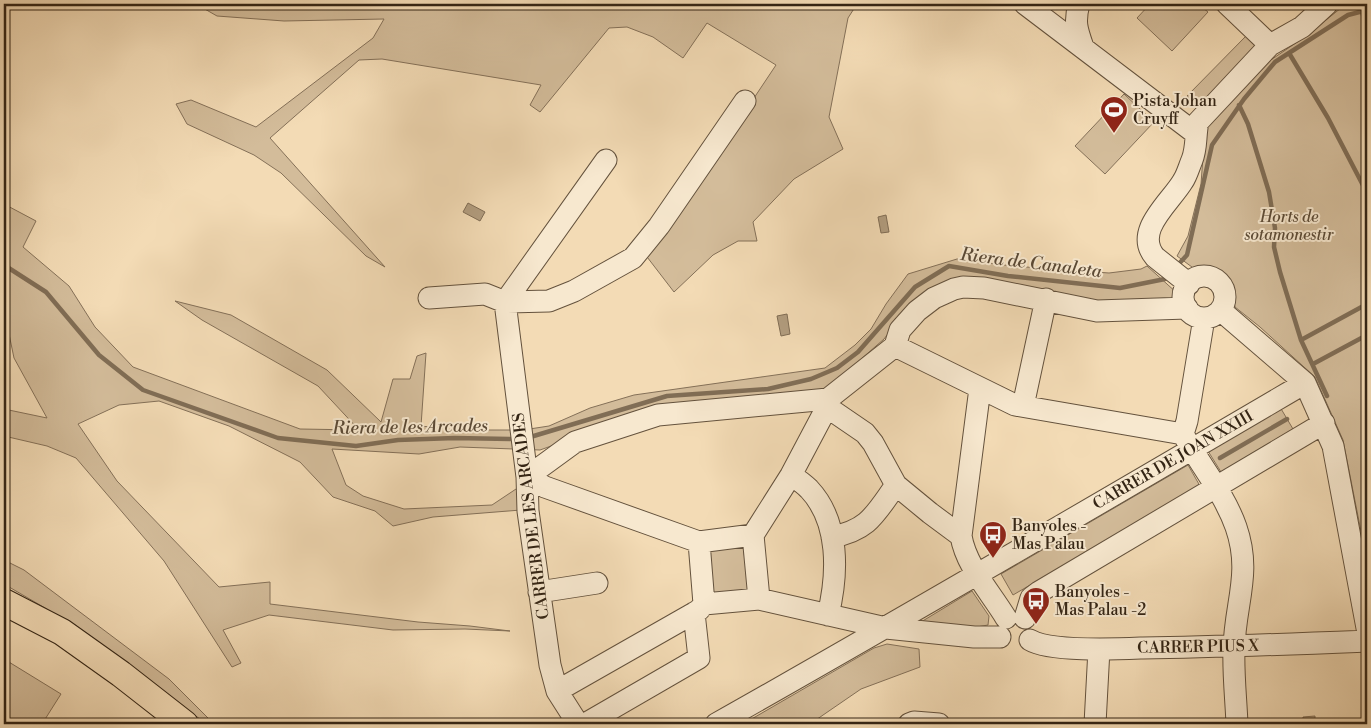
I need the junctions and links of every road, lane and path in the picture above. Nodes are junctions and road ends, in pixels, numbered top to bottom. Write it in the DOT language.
graph roads {
  1 [pos="1025,4"];
  2 [pos="1080,4"];
  3 [pos="1227,4"];
  4 [pos="1327,4"];
  5 [pos="1270,45"];
  6 [pos="1083,48"];
  7 [pos="745,102"];
  8 [pos="1195,132"];
  9 [pos="606,160"];
  10 [pos="1189,284"];
  11 [pos="429,298"];
  12 [pos="1046,299"];
  13 [pos="505,302"];
  14 [pos="1211,312"];
  15 [pos="895,346"];
  16 [pos="1305,382"];
  17 [pos="980,388"];
  18 [pos="828,403"];
  19 [pos="1023,406"];
  20 [pos="1324,423"];
  21 [pos="1188,441"];
  22 [pos="791,475"];
  23 [pos="527,476"];
  24 [pos="896,485"];
  25 [pos="1216,487"];
  26 [pos="753,535"];
  27 [pos="961,536"];
  28 [pos="832,537"];
  29 [pos="699,542"];
  30 [pos="977,573"];
  31 [pos="597,583"];
  32 [pos="539,592"];
  33 [pos="759,599"];
  34 [pos="4,602"];
  35 [pos="699,608"];
  36 [pos="828,615"];
  37 [pos="1010,624"];
  38 [pos="886,628"];
  39 [pos="1367,628"];
  40 [pos="1030,640"];
  41 [pos="1367,641"];
  42 [pos="1234,647"];
  43 [pos="1099,649"];
  44 [pos="557,690"];
  45 [pos="185,724"];
  46 [pos="578,724"];
  47 [pos="585,724"];
  48 [pos="716,724"];
  49 [pos="908,724"];
  50 [pos="939,724"];
  51 [pos="1094,724"];
  52 [pos="1237,724"];
  1 -- 6 [label="street"];
  2 -- 6 [label="street"];
  3 -- 5 [label="street"];
  4 -- 5 [label="street"];
  5 -- 8 [label="street"];
  6 -- 8 [label="street"];
  7 -- 13 [label="street"];
  8 -- 10 [label="street"];
  9 -- 13 [label="street"];
  10 -- 14 [label="street"];
  10 -- 14 [label="street"];
  11 -- 13 [label="street"];
  12 -- 14 [label="street"];
  12 -- 15 [label="street"];
  12 -- 19 [label="street"];
  13 -- 23 [label="street, CARRER DE LES ARCADES"];
  14 -- 16 [label="street"];
  14 -- 21 [label="street"];
  15 -- 17 [label="street"];
  15 -- 18 [label="street"];
  16 -- 20 [label="street"];
  16 -- 21 [label="street, CARRER DE JOAN XXIII"];
  17 -- 19 [label="street"];
  17 -- 27 [label="street"];
  18 -- 22 [label="street"];
  18 -- 23 [label="street"];
  18 -- 24 [label="street"];
  19 -- 21 [label="street"];
  20 -- 25 [label="street"];
  20 -- 39 [label="street"];
  21 -- 25 [label="street"];
  21 -- 30 [label="street, CARRER DE JOAN XXIII"];
  22 -- 26 [label="street"];
  22 -- 28 [label="street"];
  23 -- 29 [label="street"];
  23 -- 32 [label="street, CARRER DE LES ARCADES"];
  24 -- 27 [label="street"];
  24 -- 28 [label="street"];
  25 -- 37 [label="street"];
  25 -- 42 [label="street"];
  26 -- 29 [label="street"];
  26 -- 33 [label="street"];
  27 -- 30 [label="street"];
  28 -- 36 [label="street"];
  29 -- 35 [label="street"];
  30 -- 37 [label="street"];
  30 -- 38 [label="street, CARRER DE JOAN XXIII"];
  31 -- 32 [label="street"];
  32 -- 44 [label="street, CARRER DE LES ARCADES"];
  33 -- 35 [label="street"];
  33 -- 36 [label="street"];
  34 -- 45 [label="main road"];
  35 -- 44 [label="street"];
  35 -- 47 [label="street"];
  36 -- 38 [label="street"];
  37 -- 38 [label="street"];
  37 -- 40 [label="street"];
  37 -- 40 [label="street"];
  38 -- 48 [label="street, CARRER DE JOAN XXIII"];
  40 -- 43 [label="street, CARRER PIUS X"];
  41 -- 42 [label="street, CARRER PIUS X"];
  42 -- 43 [label="street, CARRER PIUS X"];
  42 -- 52 [label="street"];
  43 -- 51 [label="street"];
  44 -- 46 [label="street, CARRER DE LES ARCADES"];
  49 -- 50 [label="street"];
}
